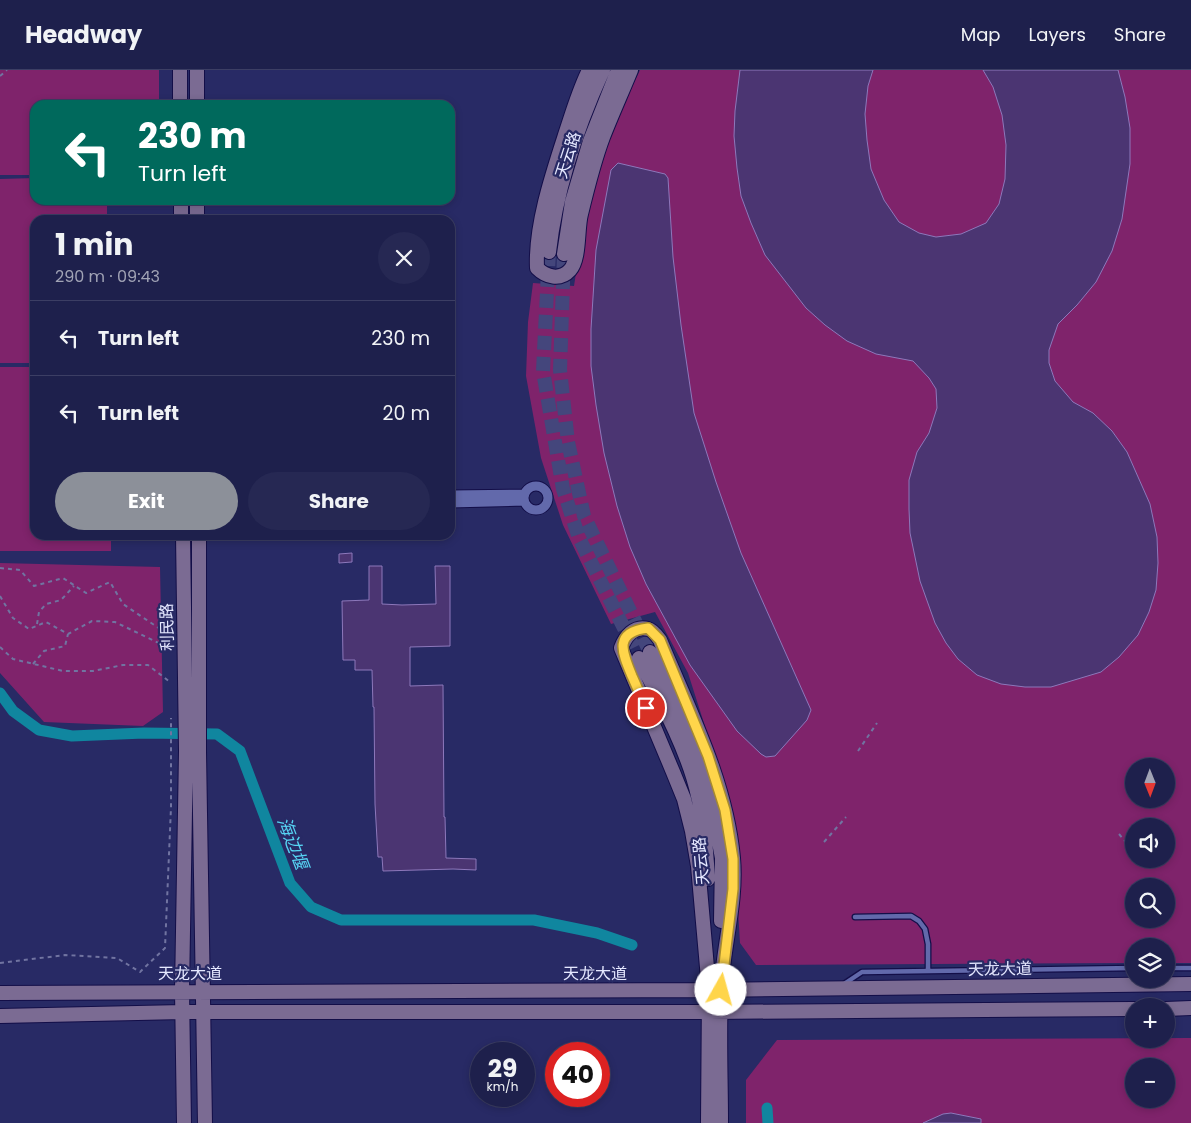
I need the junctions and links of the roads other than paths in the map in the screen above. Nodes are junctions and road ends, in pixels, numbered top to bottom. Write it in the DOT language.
graph roads {
  1 [pos="180,70"];
  2 [pos="197,70"];
  3 [pos="589,70"];
  4 [pos="603,70"];
  5 [pos="618,70"];
  6 [pos="631,70"];
  7 [pos="180,100"];
  8 [pos="197,100"];
  9 [pos="549,252"];
  10 [pos="564,254"];
  11 [pos="455,495"];
  12 [pos="455,503"];
  13 [pos="183,540"];
  14 [pos="199,540"];
  15 [pos="645,655"];
  16 [pos="192,719"];
  17 [pos="193,751"];
  18 [pos="855,917"];
  19 [pos="1125,968"];
  20 [pos="1175,968"];
  21 [pos="1191,968"];
  22 [pos="928,971"];
  23 [pos="1191,984"];
  24 [pos="838,988"];
  25 [pos="203,990"];
  26 [pos="715,990"];
  27 [pos="182,991"];
  28 [pos="0,992"];
  29 [pos="1175,1008"];
  30 [pos="1191,1008"];
  31 [pos="1125,1009"];
  32 [pos="183,1012"];
  33 [pos="204,1012"];
  34 [pos="715,1012"];
  35 [pos="0,1016"];
  36 [pos="184,1123"];
  37 [pos="205,1123"];
  38 [pos="708,1123"];
  39 [pos="720,1123"];
  1 -- 7 [label="main road"];
  2 -- 8 [label="main road"];
  3 -- 6 [label="main road"];
  4 -- 9 [label="main road, 天云路"];
  5 -- 10 [label="main road, 天云路"];
  11 -- 12 [label="street"];
  13 -- 16 [label="main road, 利民路"];
  14 -- 16 [label="main road, 利民路"];
  15 -- 26 [label="main road, 天云路"];
  16 -- 17 [label="main road"];
  17 -- 25 [label="main road"];
  17 -- 27 [label="main road"];
  18 -- 22 [label="lane"];
  19 -- 22 [label="lane"];
  20 -- 21 [label="lane"];
  22 -- 24 [label="lane"];
  23 -- 24 [label="main road, 天龙大道"];
  24 -- 26 [label="main road, 天龙大道"];
  25 -- 26 [label="main road, 天龙大道"];
  25 -- 27 [label="main road, 天龙大道"];
  25 -- 33 [label="main road"];
  26 -- 26 [label="main road"];
  26 -- 34 [label="main road"];
  27 -- 28 [label="main road, 天龙大道"];
  27 -- 32 [label="main road"];
  29 -- 30 [label="main road"];
  31 -- 34 [label="main road"];
  32 -- 33 [label="main road"];
  32 -- 35 [label="main road"];
  32 -- 36 [label="main road"];
  33 -- 34 [label="main road"];
  33 -- 37 [label="main road"];
  34 -- 38 [label="main road"];
  34 -- 39 [label="main road"];
}
